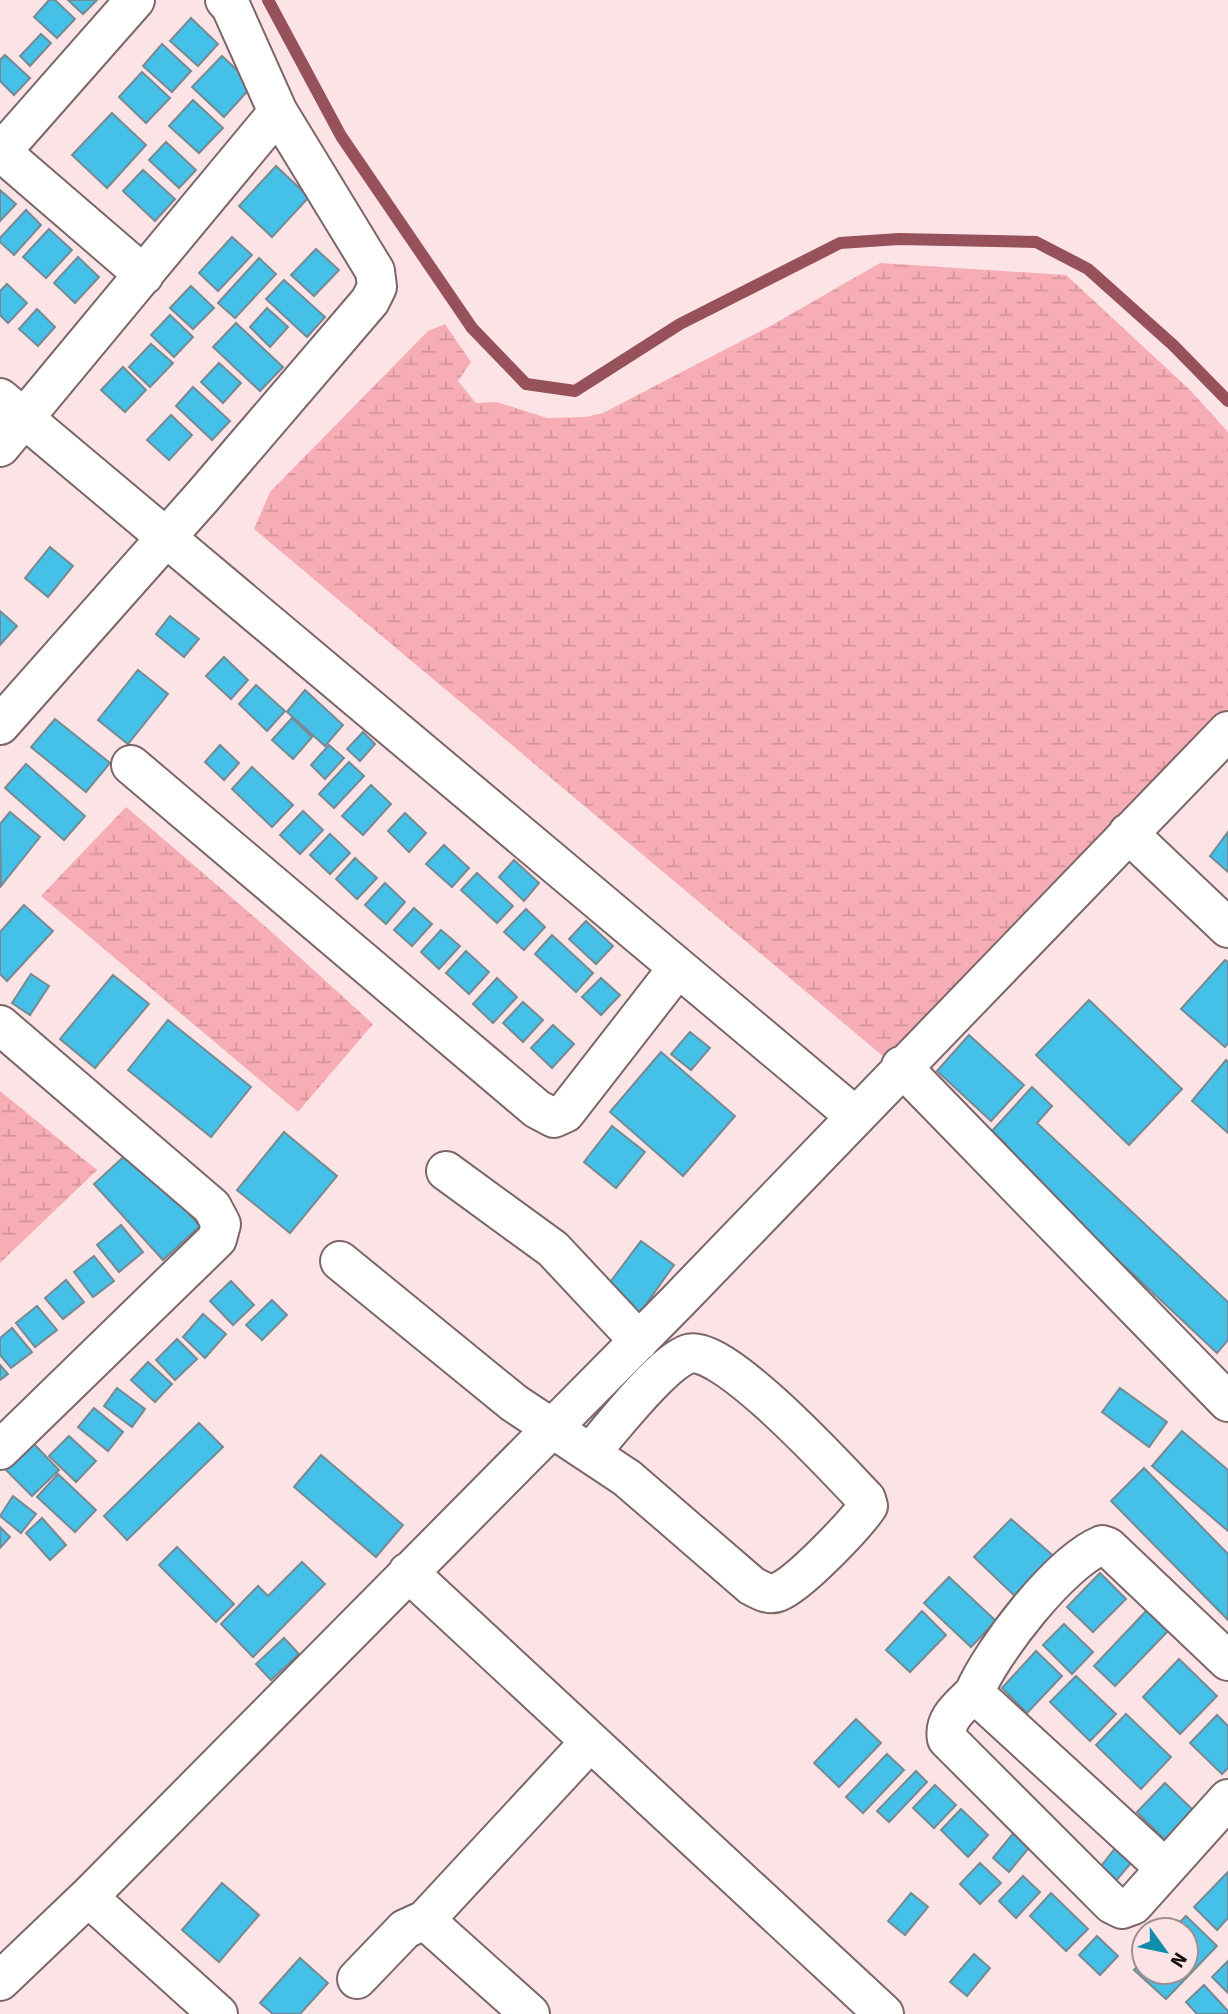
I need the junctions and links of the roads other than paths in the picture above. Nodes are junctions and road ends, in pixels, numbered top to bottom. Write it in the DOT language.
graph roads {
  1 [pos="135,0"];
  2 [pos="225,0"];
  3 [pos="278,113"];
  4 [pos="0,151"];
  5 [pos="144,275"];
  6 [pos="12,408"];
  7 [pos="0,447"];
  8 [pos="167,538"];
  9 [pos="0,725"];
  10 [pos="1228,731"];
  11 [pos="131,765"];
  12 [pos="1128,833"];
  13 [pos="1228,928"];
  14 [pos="677,969"];
  15 [pos="0,1025"];
  16 [pos="901,1066"];
  17 [pos="855,1116"];
  18 [pos="446,1171"];
  19 [pos="340,1261"];
  20 [pos="639,1341"];
  21 [pos="1228,1402"];
  22 [pos="551,1430"];
  23 [pos="0,1450"];
  24 [pos="591,1451"];
  25 [pos="408,1572"];
  26 [pos="1228,1661"];
  27 [pos="974,1693"];
  28 [pos="590,1742"];
  29 [pos="1228,1799"];
  30 [pos="1165,1868"];
  31 [pos="88,1897"];
  32 [pos="425,1920"];
  33 [pos="357,1979"];
  34 [pos="0,1981"];
  35 [pos="218,2014"];
  36 [pos="530,2014"];
  37 [pos="884,2014"];
  1 -- 4 [label="street"];
  2 -- 3 [label="street"];
  3 -- 5 [label="street"];
  3 -- 8 [label="street"];
  4 -- 5 [label="street"];
  5 -- 6 [label="street"];
  6 -- 7 [label="street"];
  6 -- 8 [label="street"];
  8 -- 9 [label="street"];
  8 -- 14 [label="street"];
  10 -- 12 [label="street"];
  11 -- 14 [label="street"];
  12 -- 13 [label="street"];
  12 -- 16 [label="street"];
  14 -- 17 [label="street"];
  15 -- 23 [label="street"];
  16 -- 17 [label="street"];
  16 -- 21 [label="street"];
  17 -- 20 [label="street"];
  18 -- 20 [label="street"];
  19 -- 22 [label="street"];
  20 -- 22 [label="street"];
  22 -- 24 [label="street"];
  22 -- 25 [label="street"];
  24 -- 24 [label="street"];
  25 -- 28 [label="street"];
  25 -- 31 [label="street"];
  26 -- 27 [label="street"];
  27 -- 30 [label="street"];
  27 -- 30 [label="street"];
  28 -- 32 [label="street"];
  28 -- 37 [label="street"];
  29 -- 30 [label="street"];
  31 -- 34 [label="street"];
  31 -- 35 [label="street"];
  32 -- 33 [label="street"];
  32 -- 36 [label="street"];
}
